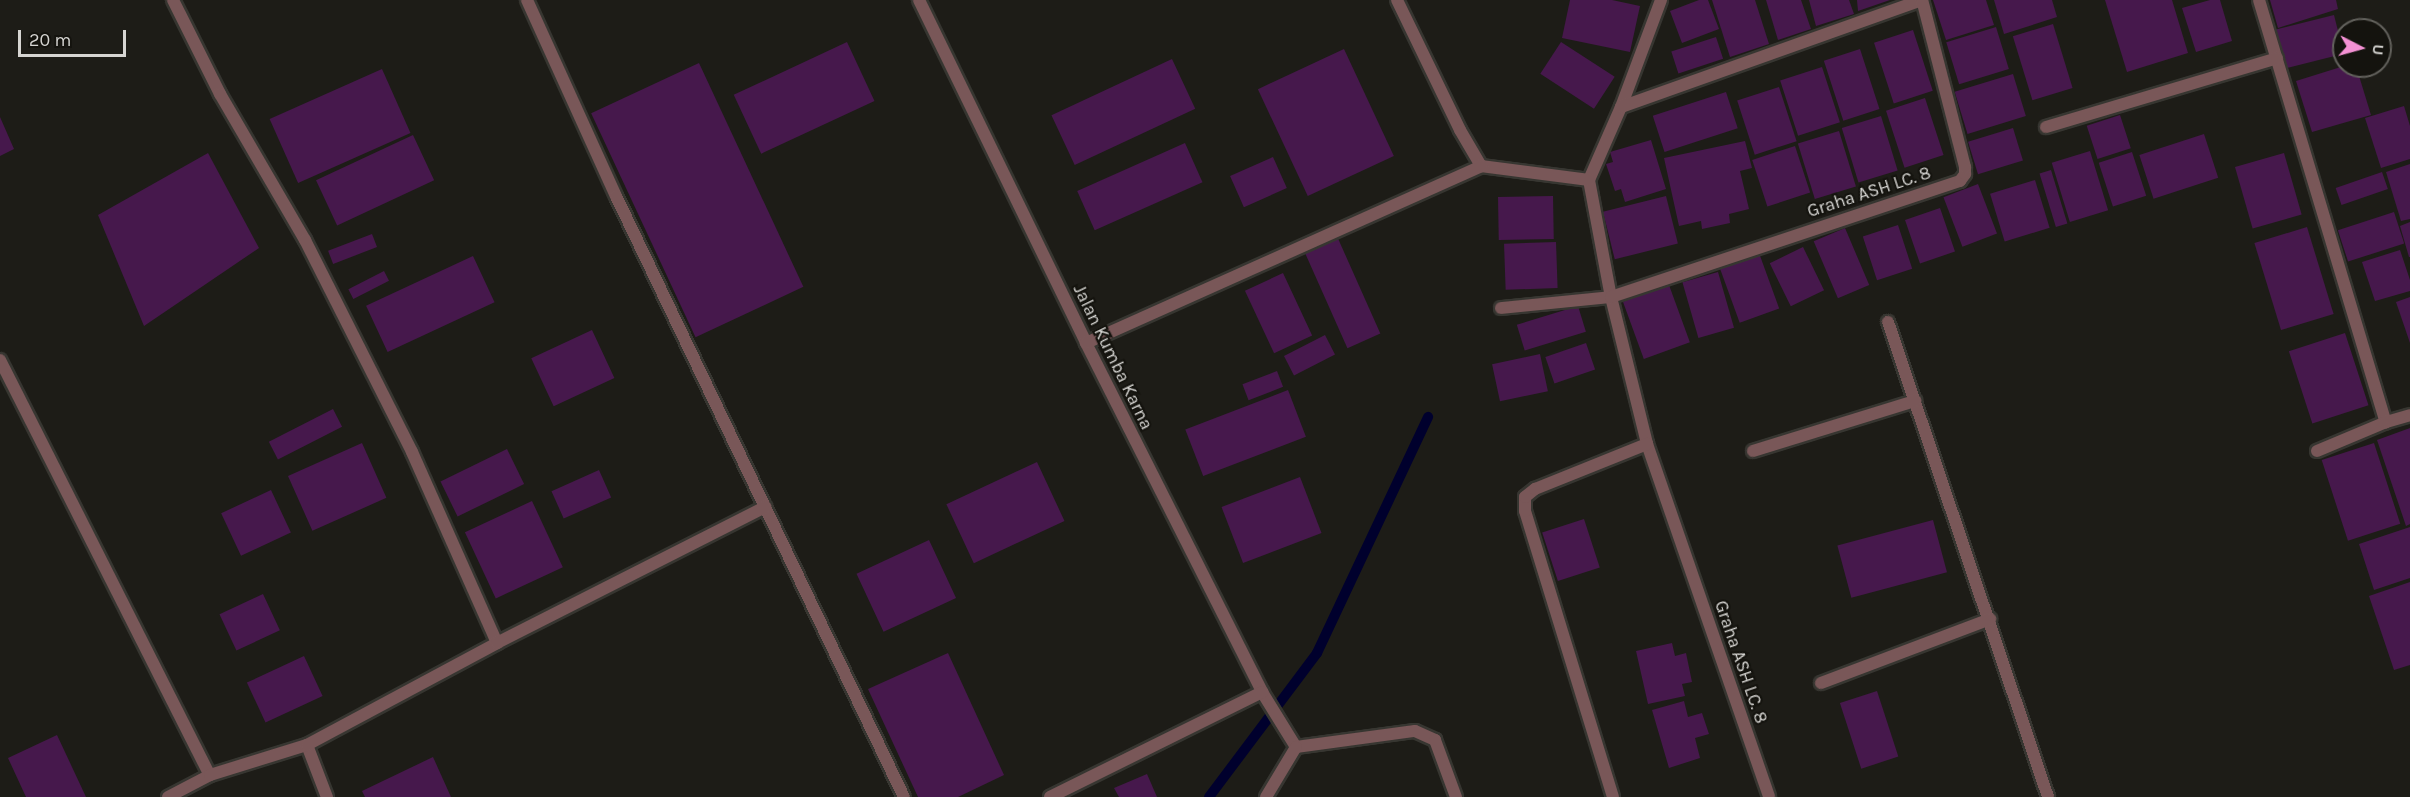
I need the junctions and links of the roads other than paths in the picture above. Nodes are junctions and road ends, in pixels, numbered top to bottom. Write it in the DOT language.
graph roads {
  1 [pos="173,0"];
  2 [pos="527,0"];
  3 [pos="919,0"];
  4 [pos="1397,0"];
  5 [pos="1661,0"];
  6 [pos="1922,0"];
  7 [pos="2259,0"];
  8 [pos="2277,58"];
  9 [pos="1622,107"];
  10 [pos="2046,127"];
  11 [pos="1481,166"];
  12 [pos="1588,180"];
  13 [pos="1611,297"];
  14 [pos="1501,308"];
  15 [pos="1888,322"];
  16 [pos="1086,343"];
  17 [pos="0,360"];
  18 [pos="1915,401"];
  19 [pos="2410,415"];
  20 [pos="2386,422"];
  21 [pos="1647,444"];
  22 [pos="1753,451"];
  23 [pos="2317,451"];
  24 [pos="765,507"];
  25 [pos="1990,619"];
  26 [pos="497,644"];
  27 [pos="1821,683"];
  28 [pos="1263,693"];
  29 [pos="307,745"];
  30 [pos="1296,747"];
  31 [pos="210,775"];
  32 [pos="168,797"];
  33 [pos="327,797"];
  34 [pos="904,797"];
  35 [pos="1050,797"];
  36 [pos="1266,797"];
  37 [pos="1456,797"];
  38 [pos="1613,797"];
  39 [pos="1769,797"];
  40 [pos="2048,797"];
  1 -- 26 [label="street"];
  2 -- 24 [label="street"];
  3 -- 16 [label="street, Jalan Kumba Karna"];
  4 -- 11 [label="street"];
  5 -- 9 [label="street"];
  6 -- 9 [label="street"];
  6 -- 13 [label="street, Graha ASH LC. 8"];
  7 -- 8 [label="street"];
  8 -- 10 [label="street"];
  8 -- 20 [label="street"];
  9 -- 12 [label="street"];
  11 -- 12 [label="street"];
  11 -- 16 [label="street"];
  12 -- 13 [label="street, Graha ASH LC. 8"];
  13 -- 14 [label="street"];
  13 -- 21 [label="street, Graha ASH LC. 8"];
  15 -- 18 [label="street"];
  16 -- 28 [label="street, Jalan Kumba Karna"];
  17 -- 31 [label="street"];
  18 -- 22 [label="street"];
  18 -- 25 [label="street"];
  19 -- 20 [label="street"];
  20 -- 23 [label="street"];
  21 -- 38 [label="street"];
  21 -- 39 [label="street, Graha ASH LC. 8"];
  24 -- 26 [label="street"];
  24 -- 34 [label="street"];
  25 -- 27 [label="street"];
  25 -- 40 [label="street"];
  26 -- 29 [label="street"];
  28 -- 30 [label="street, Jalan Kumba Karna"];
  28 -- 35 [label="street"];
  29 -- 31 [label="street"];
  29 -- 33 [label="street"];
  30 -- 36 [label="street"];
  30 -- 37 [label="street"];
  31 -- 32 [label="street"];
}
